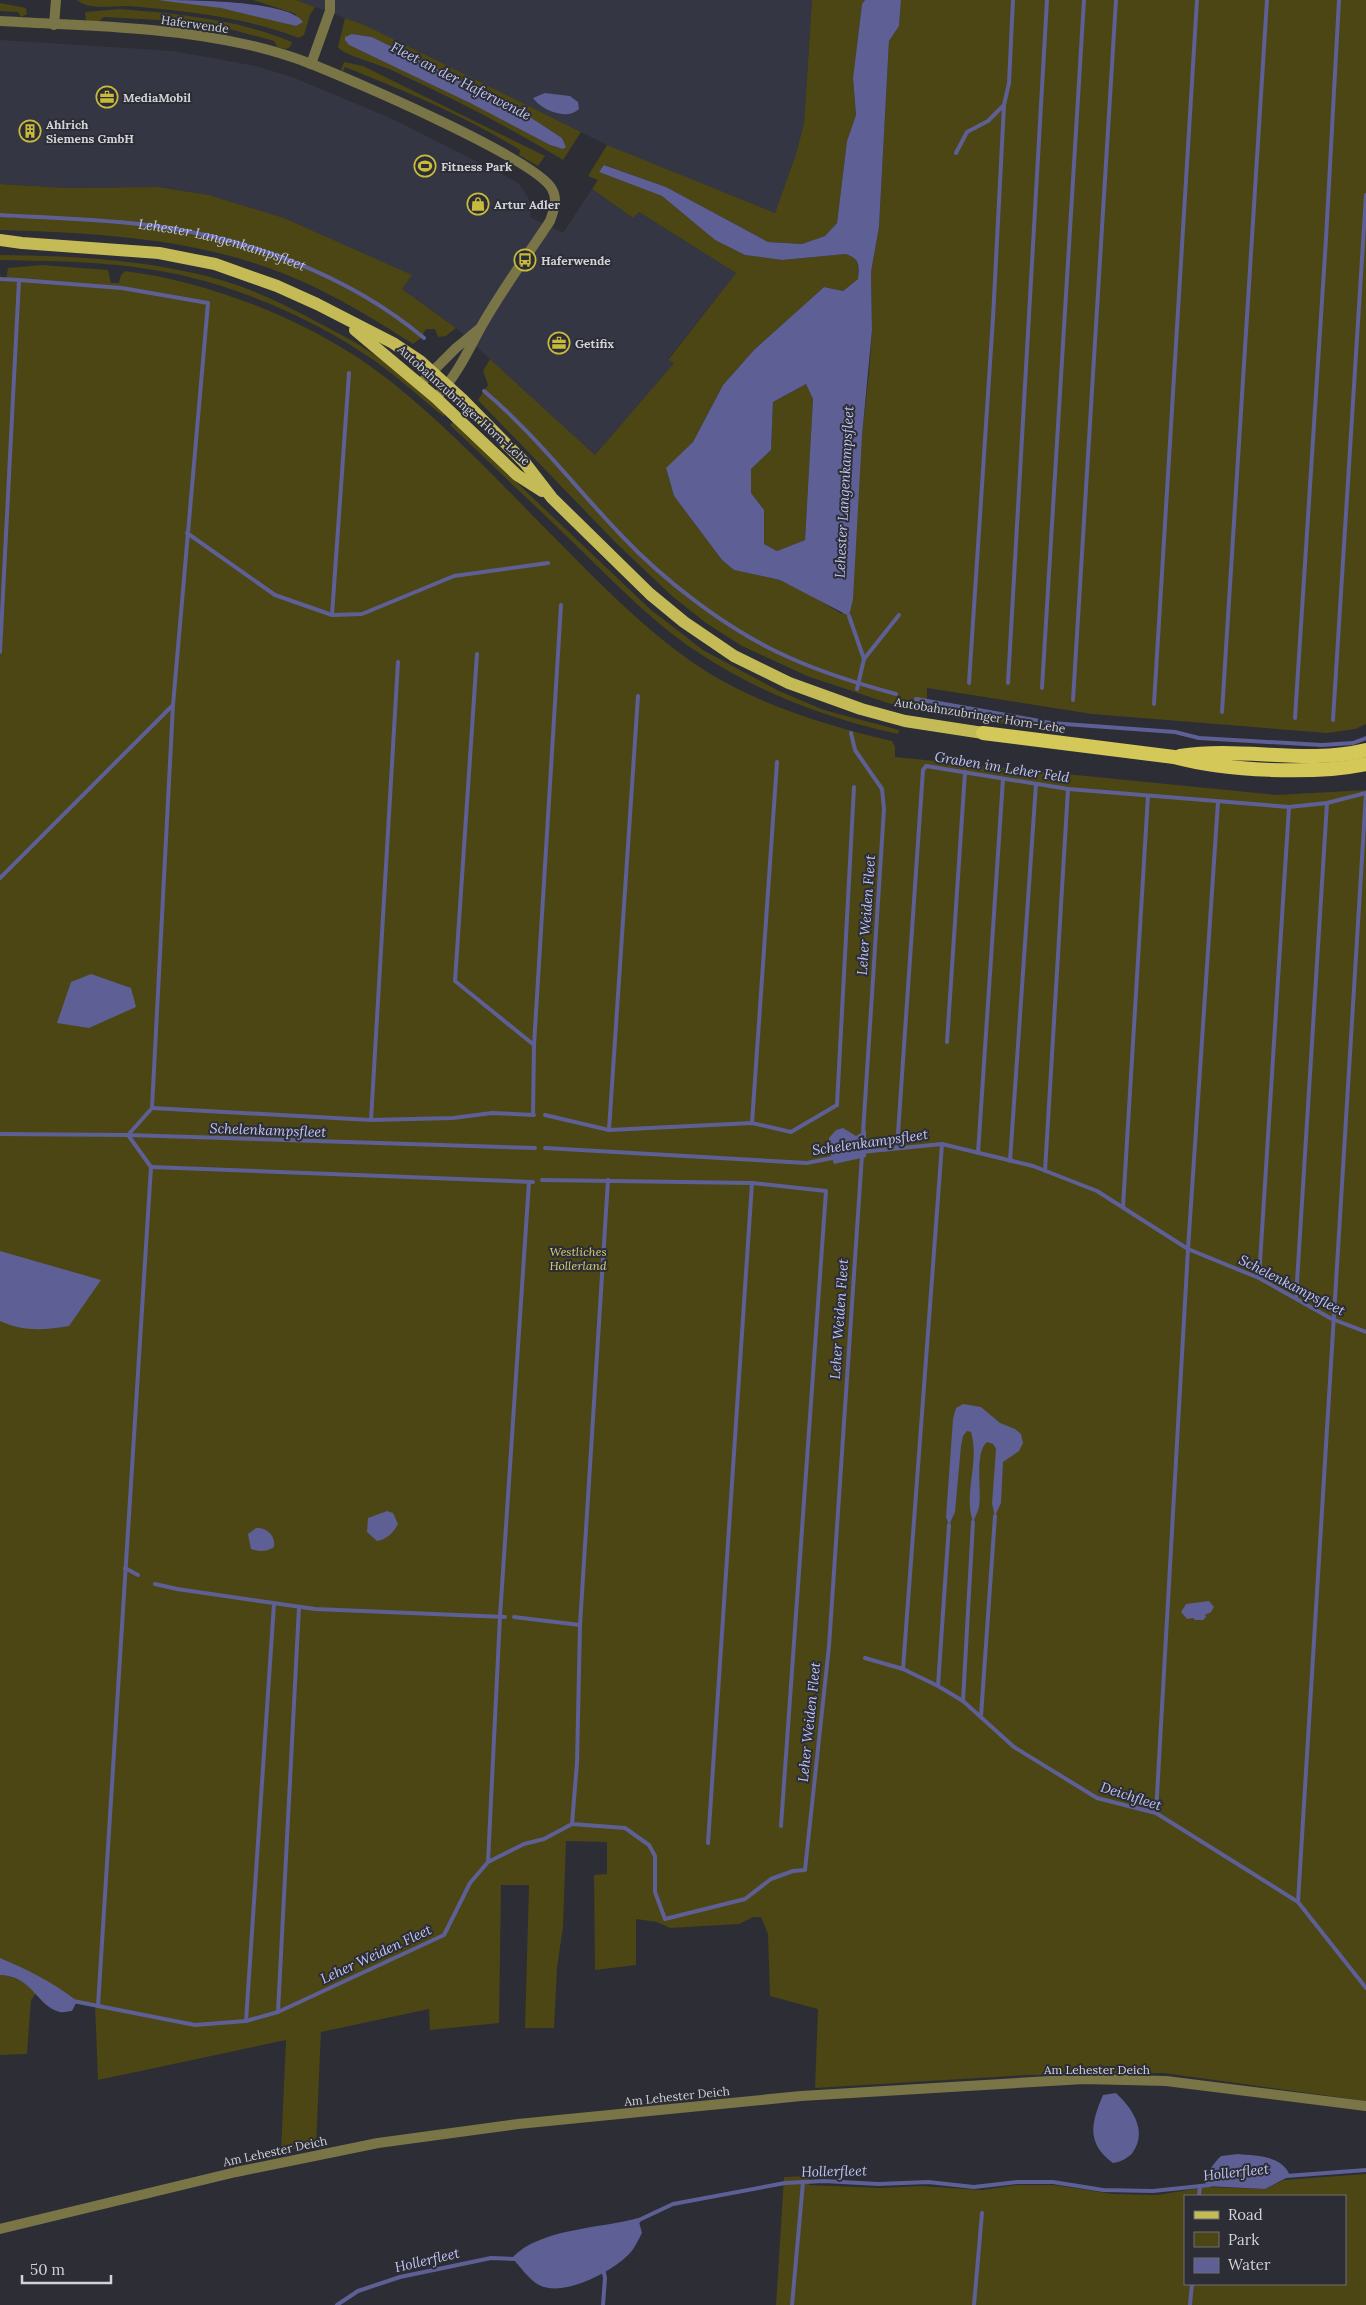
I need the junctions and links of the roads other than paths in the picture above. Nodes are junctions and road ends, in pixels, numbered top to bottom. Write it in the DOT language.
graph roads {
  1 [pos="56,0"];
  2 [pos="330,0"];
  3 [pos="0,22"];
  4 [pos="54,24"];
  5 [pos="311,64"];
  6 [pos="0,240"];
  7 [pos="22,243"];
  8 [pos="0,246"];
  9 [pos="334,314"];
  10 [pos="482,326"];
  11 [pos="432,371"];
  12 [pos="420,384"];
  13 [pos="448,385"];
  14 [pos="436,398"];
  15 [pos="552,498"];
  16 [pos="983,734"];
  17 [pos="1366,750"];
  18 [pos="1174,757"];
  19 [pos="1366,764"];
  20 [pos="1366,2106"];
  21 [pos="0,2229"];
  1 -- 4 [label="street"];
  2 -- 5 [label="street"];
  3 -- 4 [label="street, Haferwende"];
  4 -- 5 [label="street, Haferwende"];
  5 -- 10 [label="street, Haferwende"];
  6 -- 7 [label="main road, Autobahnzubringer Horn-Lehe"];
  7 -- 8 [label="main road, Autobahnzubringer Horn-Lehe"];
  7 -- 9 [label="main road, Autobahnzubringer Horn-Lehe"];
  9 -- 11 [label="main road, Autobahnzubringer Horn-Lehe"];
  9 -- 12 [label="main road, Autobahnzubringer Horn-Lehe"];
  10 -- 11 [label="street, Haferwende"];
  10 -- 13 [label="street, Haferwende"];
  11 -- 12 [label="street, Haferwende"];
  11 -- 13 [label="main road, Autobahnzubringer Horn-Lehe"];
  12 -- 14 [label="main road, Autobahnzubringer Horn-Lehe"];
  13 -- 14 [label="street, Haferwende"];
  13 -- 15 [label="main road, Autobahnzubringer Horn-Lehe"];
  14 -- 15 [label="main road, Autobahnzubringer Horn-Lehe"];
  15 -- 16 [label="main road, Autobahnzubringer Horn-Lehe"];
  16 -- 18 [label="highway, Autobahnzubringer Horn-Lehe"];
  17 -- 18 [label="highway, Autobahnzubringer Horn-Lehe"];
  18 -- 19 [label="highway, Autobahnzubringer Horn-Lehe"];
  20 -- 21 [label="street, Am Lehester Deich"];
}
